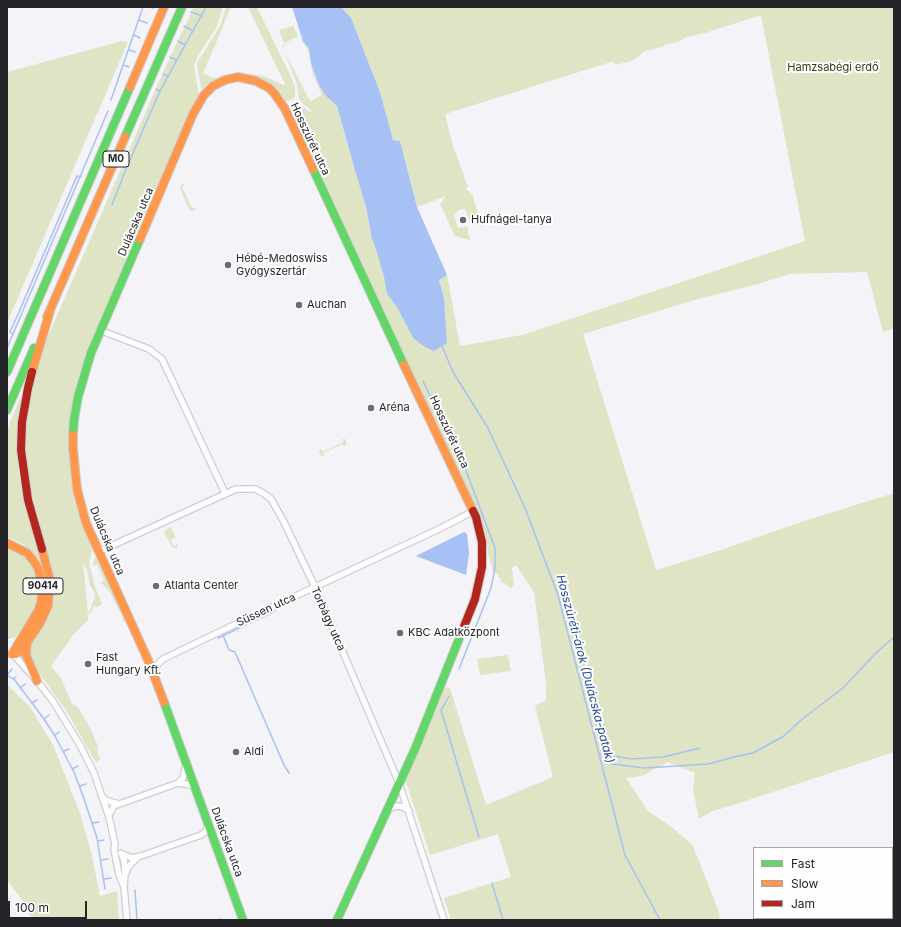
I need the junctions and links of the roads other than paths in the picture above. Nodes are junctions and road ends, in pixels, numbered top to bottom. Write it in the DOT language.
graph roads {
  1 [pos="164,7"];
  2 [pos="182,7"];
  3 [pos="280,101"];
  4 [pos="50,311"];
  5 [pos="102,330"];
  6 [pos="22,336"];
  7 [pos="7,365"];
  8 [pos="7,372"];
  9 [pos="7,410"];
  10 [pos="226,493"];
  11 [pos="474,511"];
  12 [pos="7,543"];
  13 [pos="98,552"];
  14 [pos="315,587"];
  15 [pos="24,640"];
  16 [pos="9,648"];
  17 [pos="154,676"];
  18 [pos="37,681"];
  19 [pos="186,761"];
  20 [pos="178,783"];
  21 [pos="399,783"];
  22 [pos="196,789"];
  23 [pos="102,796"];
  24 [pos="121,804"];
  25 [pos="388,810"];
  26 [pos="409,812"];
  27 [pos="109,815"];
  28 [pos="208,825"];
  29 [pos="201,835"];
  30 [pos="214,841"];
  31 [pos="115,844"];
  32 [pos="122,854"];
  33 [pos="138,856"];
  34 [pos="125,874"];
  35 [pos="124,887"];
  36 [pos="127,920"];
  37 [pos="243,920"];
  38 [pos="337,920"];
  39 [pos="444,920"];
  1 -- 6 [label="main road, M0"];
  2 -- 4 [label="main road, M0"];
  3 -- 5 [label="main road, Dulácska utca"];
  3 -- 11 [label="main road, Hosszúrét utca"];
  4 -- 9 [label="main road, M0"];
  4 -- 15 [label="main road"];
  5 -- 10 [label="street"];
  5 -- 13 [label="main road, Dulácska utca"];
  6 -- 7 [label="main road"];
  6 -- 8 [label="main road, M0"];
  10 -- 13 [label="street, Torbágy utca"];
  10 -- 14 [label="street, Torbágy utca"];
  11 -- 14 [label="street, Süssen utca"];
  11 -- 21 [label="main road, Hosszúrét utca"];
  12 -- 15 [label="main road, 90414"];
  13 -- 17 [label="main road, Dulácska utca"];
  14 -- 17 [label="street, Süssen utca"];
  14 -- 21 [label="street, Torbágy utca"];
  15 -- 16 [label="main road"];
  15 -- 16 [label="main road"];
  15 -- 18 [label="main road"];
  16 -- 18 [label="street"];
  17 -- 19 [label="main road, Dulácska utca"];
  18 -- 23 [label="street"];
  19 -- 20 [label="street"];
  19 -- 22 [label="main road, Dulácska utca"];
  20 -- 22 [label="street"];
  20 -- 24 [label="street"];
  21 -- 25 [label="main road"];
  21 -- 26 [label="street, Torbágy utca"];
  22 -- 28 [label="main road, Dulácska utca"];
  23 -- 24 [label="street"];
  23 -- 27 [label="street"];
  24 -- 27 [label="street"];
  25 -- 26 [label="street"];
  25 -- 38 [label="main road"];
  26 -- 39 [label="street, Torbágy utca"];
  27 -- 31 [label="street"];
  28 -- 29 [label="street"];
  28 -- 30 [label="main road, Dulácska utca"];
  29 -- 30 [label="street"];
  29 -- 33 [label="street"];
  30 -- 37 [label="main road, Dulácska utca"];
  31 -- 32 [label="street"];
  31 -- 35 [label="street"];
  32 -- 33 [label="street"];
  32 -- 34 [label="street"];
  33 -- 34 [label="street"];
  34 -- 35 [label="street"];
  35 -- 36 [label="street"];
}
